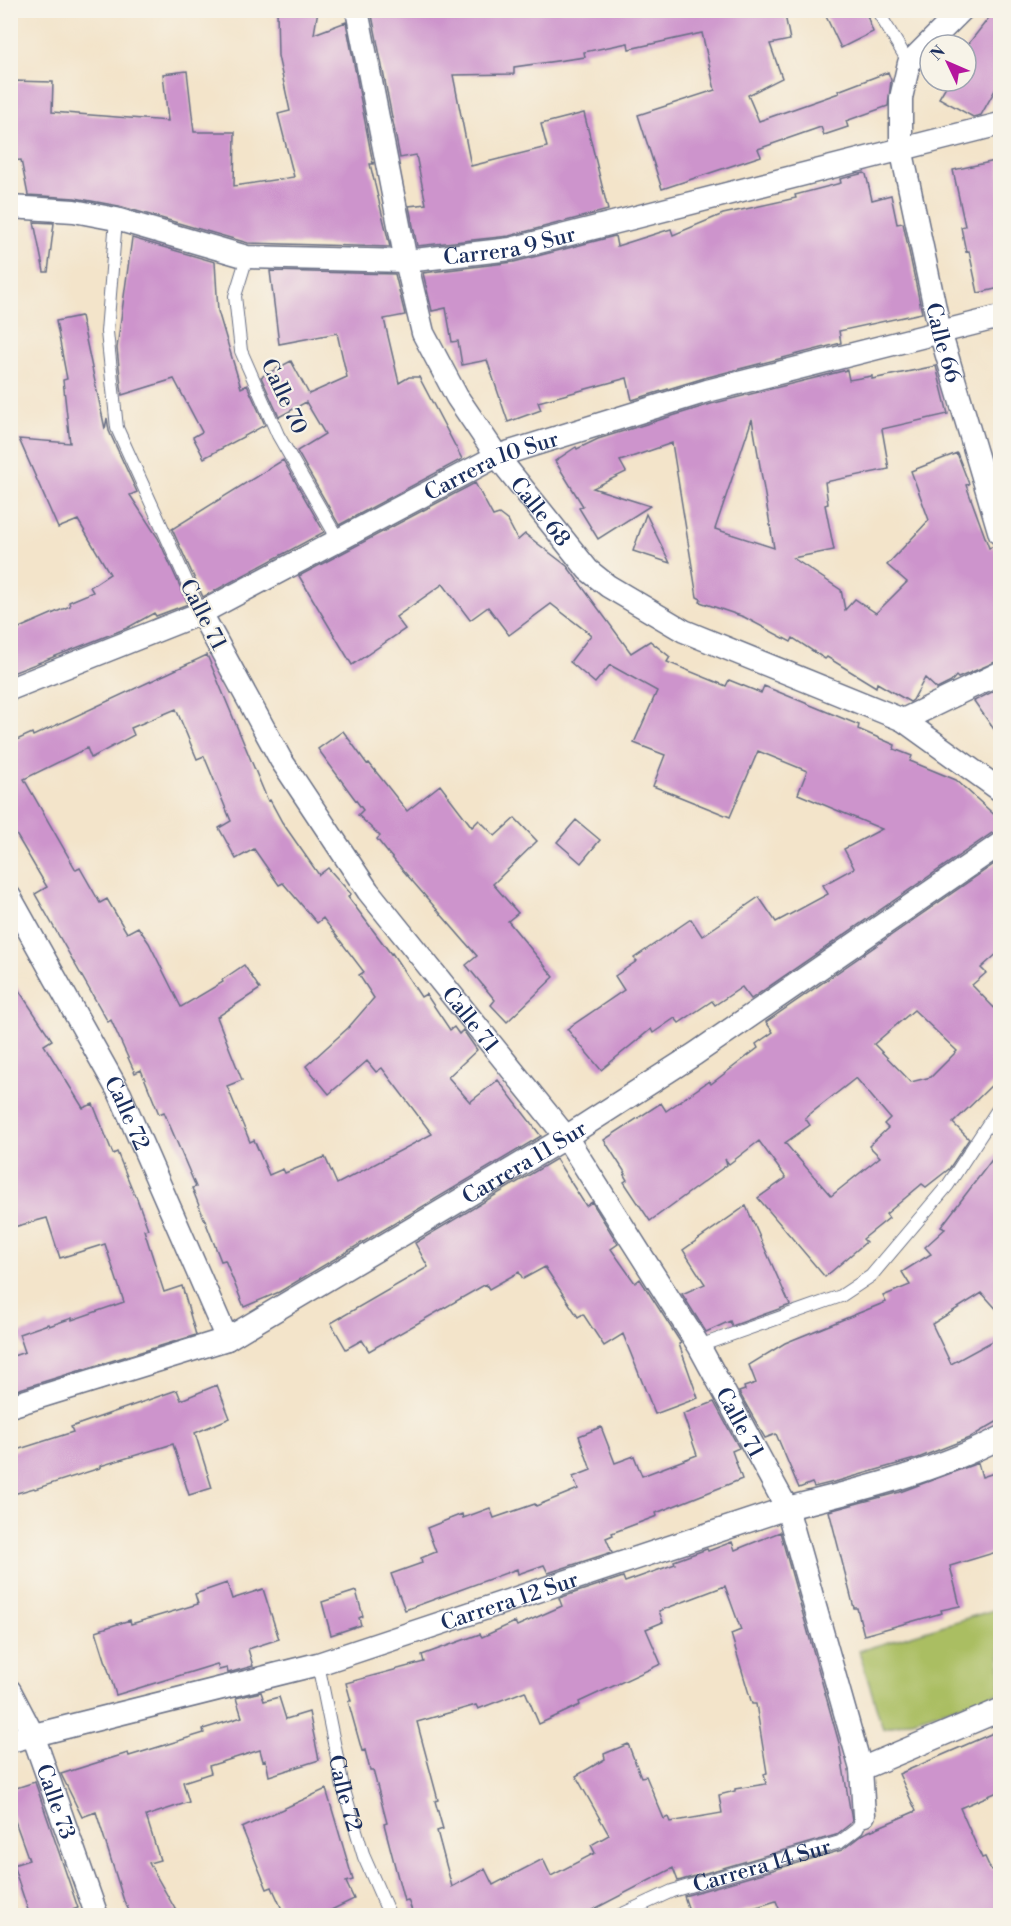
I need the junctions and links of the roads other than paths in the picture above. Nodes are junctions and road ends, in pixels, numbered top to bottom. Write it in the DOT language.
graph roads {
  1 [pos="357,10"];
  2 [pos="878,10"];
  3 [pos="962,10"];
  4 [pos="909,63"];
  5 [pos="1000,124"];
  6 [pos="901,148"];
  7 [pos="10,207"];
  8 [pos="116,219"];
  9 [pos="247,256"];
  10 [pos="406,261"];
  11 [pos="1000,317"];
  12 [pos="940,332"];
  13 [pos="496,456"];
  14 [pos="1000,534"];
  15 [pos="339,541"];
  16 [pos="201,613"];
  17 [pos="1000,673"];
  18 [pos="10,689"];
  19 [pos="903,720"];
  20 [pos="1000,790"];
  21 [pos="1000,844"];
  22 [pos="10,897"];
  23 [pos="1000,1106"];
  24 [pos="566,1137"];
  25 [pos="227,1339"];
  26 [pos="699,1346"];
  27 [pos="10,1406"];
  28 [pos="1000,1438"];
  29 [pos="787,1508"];
  30 [pos="318,1664"];
  31 [pos="10,1691"];
  32 [pos="1000,1710"];
  33 [pos="33,1735"];
  34 [pos="10,1742"];
  35 [pos="861,1769"];
  36 [pos="864,1815"];
  37 [pos="97,1916"];
  38 [pos="390,1916"];
  39 [pos="618,1916"];
  1 -- 10 [label="street, Calle 68"];
  2 -- 4 [label="lane"];
  3 -- 4 [label="street"];
  4 -- 6 [label="street, Calle 66"];
  5 -- 6 [label="street, Carrera 9 Sur"];
  6 -- 10 [label="street, Carrera 9 Sur"];
  6 -- 12 [label="street, Calle 66"];
  7 -- 8 [label="street, Carrera 9 Sur"];
  8 -- 9 [label="street, Carrera 9 Sur"];
  8 -- 16 [label="lane, Calle 71"];
  9 -- 10 [label="street, Carrera 9 Sur"];
  9 -- 15 [label="lane, Calle 70"];
  10 -- 13 [label="street, Calle 68"];
  11 -- 12 [label="street, Carrera 10 Sur"];
  12 -- 13 [label="street, Carrera 10 Sur"];
  12 -- 14 [label="street, Calle 66"];
  13 -- 15 [label="street, Carrera 10 Sur"];
  13 -- 19 [label="street, Calle 68"];
  15 -- 16 [label="street, Carrera 10 Sur"];
  16 -- 18 [label="street, Carrera 10 Sur"];
  16 -- 24 [label="street, Calle 71"];
  17 -- 19 [label="street"];
  19 -- 20 [label="street, Calle 68"];
  21 -- 24 [label="street, Carrera 11 Sur"];
  22 -- 25 [label="street, Calle 72"];
  23 -- 26 [label="lane"];
  24 -- 25 [label="street, Carrera 11 Sur"];
  24 -- 26 [label="street, Calle 71"];
  25 -- 27 [label="street, Carrera 11 Sur"];
  26 -- 29 [label="street, Calle 71"];
  28 -- 29 [label="street, Carrera 12 Sur"];
  29 -- 30 [label="street, Carrera 12 Sur"];
  29 -- 35 [label="street, Calle 71"];
  30 -- 33 [label="street, Carrera 12 Sur"];
  30 -- 38 [label="lane, Calle 72"];
  31 -- 33 [label="street, Calle 73"];
  32 -- 35 [label="street"];
  33 -- 34 [label="street, Carrera 12 Sur"];
  33 -- 37 [label="street, Calle 73"];
  35 -- 36 [label="street, Calle 71"];
  36 -- 39 [label="lane, Carrera 14 Sur"];
}
